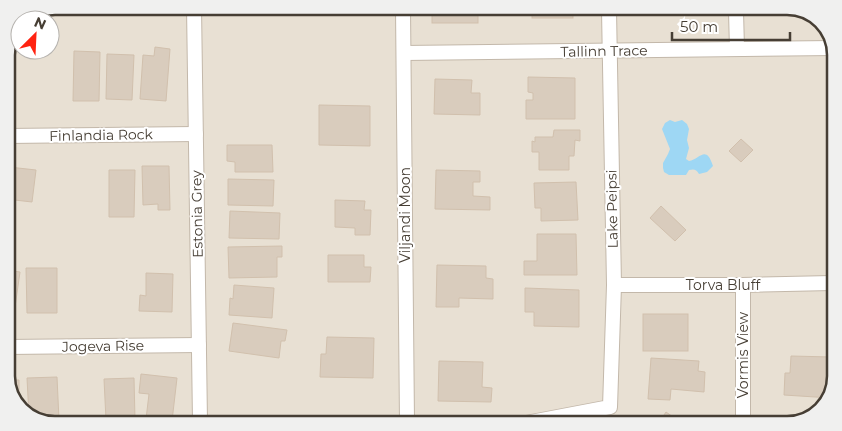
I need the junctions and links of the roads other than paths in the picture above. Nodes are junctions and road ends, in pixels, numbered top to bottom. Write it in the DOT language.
graph roads {
  1 [pos="194,15"];
  2 [pos="403,15"];
  3 [pos="609,15"];
  4 [pos="736,15"];
  5 [pos="826,48"];
  6 [pos="737,49"];
  7 [pos="610,51"];
  8 [pos="404,53"];
  9 [pos="196,134"];
  10 [pos="15,136"];
  11 [pos="827,284"];
  12 [pos="614,285"];
  13 [pos="742,285"];
  14 [pos="199,345"];
  15 [pos="15,347"];
  16 [pos="200,416"];
  17 [pos="407,416"];
  18 [pos="563,416"];
  19 [pos="743,416"];
  1 -- 9 [label="street, Estonia Grey"];
  2 -- 8 [label="street, Viljandi Moon"];
  3 -- 7 [label="street, Lake Peipsi"];
  4 -- 6 [label="street"];
  5 -- 6 [label="street, Tallinn Trace"];
  6 -- 7 [label="street, Tallinn Trace"];
  7 -- 8 [label="street, Tallinn Trace"];
  7 -- 12 [label="street, Lake Peipsi"];
  8 -- 17 [label="street, Viljandi Moon"];
  9 -- 10 [label="street, Finlandia Rock"];
  9 -- 14 [label="street, Estonia Grey"];
  11 -- 13 [label="street, Torva Bluff"];
  12 -- 13 [label="street, Torva Bluff"];
  12 -- 18 [label="street, Lake Peipsi"];
  13 -- 19 [label="street, Vormis View"];
  14 -- 15 [label="street, Jogeva Rise"];
  14 -- 16 [label="street, Estonia Grey"];
}
